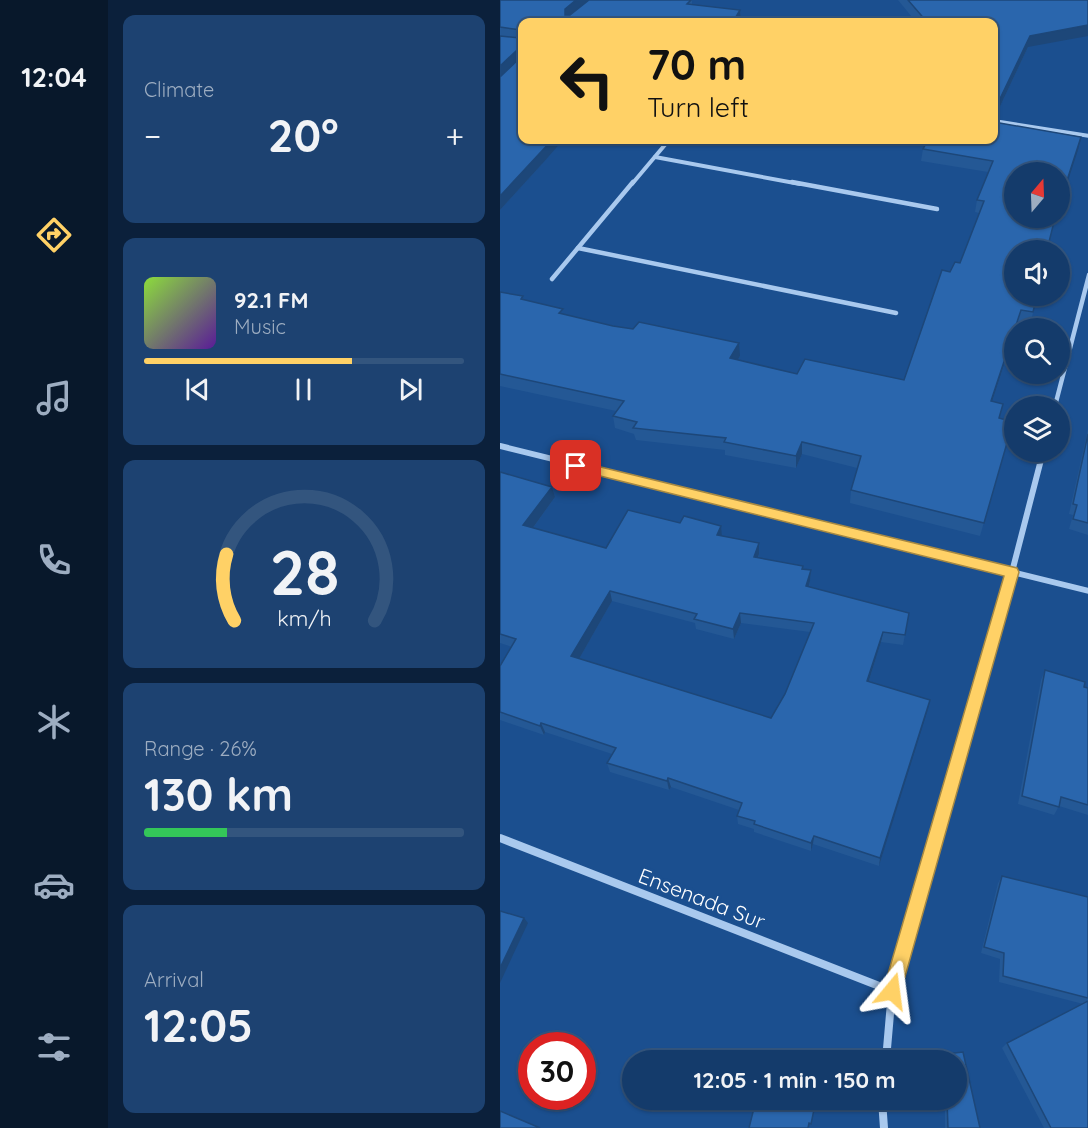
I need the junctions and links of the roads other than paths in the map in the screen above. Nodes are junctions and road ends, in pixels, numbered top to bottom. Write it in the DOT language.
graph roads {
  1 [pos="998,122"];
  2 [pos="1088,136"];
  3 [pos="666,144"];
  4 [pos="655,157"];
  5 [pos="937,209"];
  6 [pos="578,248"];
  7 [pos="1088,275"];
  8 [pos="552,279"];
  9 [pos="896,314"];
  10 [pos="1058,396"];
  11 [pos="500,446"];
  12 [pos="1040,462"];
  13 [pos="1012,572"];
  14 [pos="1088,591"];
  15 [pos="500,838"];
  16 [pos="892,991"];
  17 [pos="887,1050"];
  18 [pos="883,1110"];
  19 [pos="884,1128"];
  1 -- 2 [label="street"];
  3 -- 4 [label="street"];
  4 -- 5 [label="street"];
  4 -- 6 [label="street"];
  6 -- 8 [label="street"];
  6 -- 9 [label="street"];
  7 -- 10 [label="street"];
  11 -- 13 [label="street"];
  12 -- 13 [label="street"];
  13 -- 14 [label="street"];
  13 -- 16 [label="street"];
  15 -- 16 [label="street, Ensenada Sur"];
  16 -- 17 [label="street"];
  18 -- 19 [label="street"];
}
